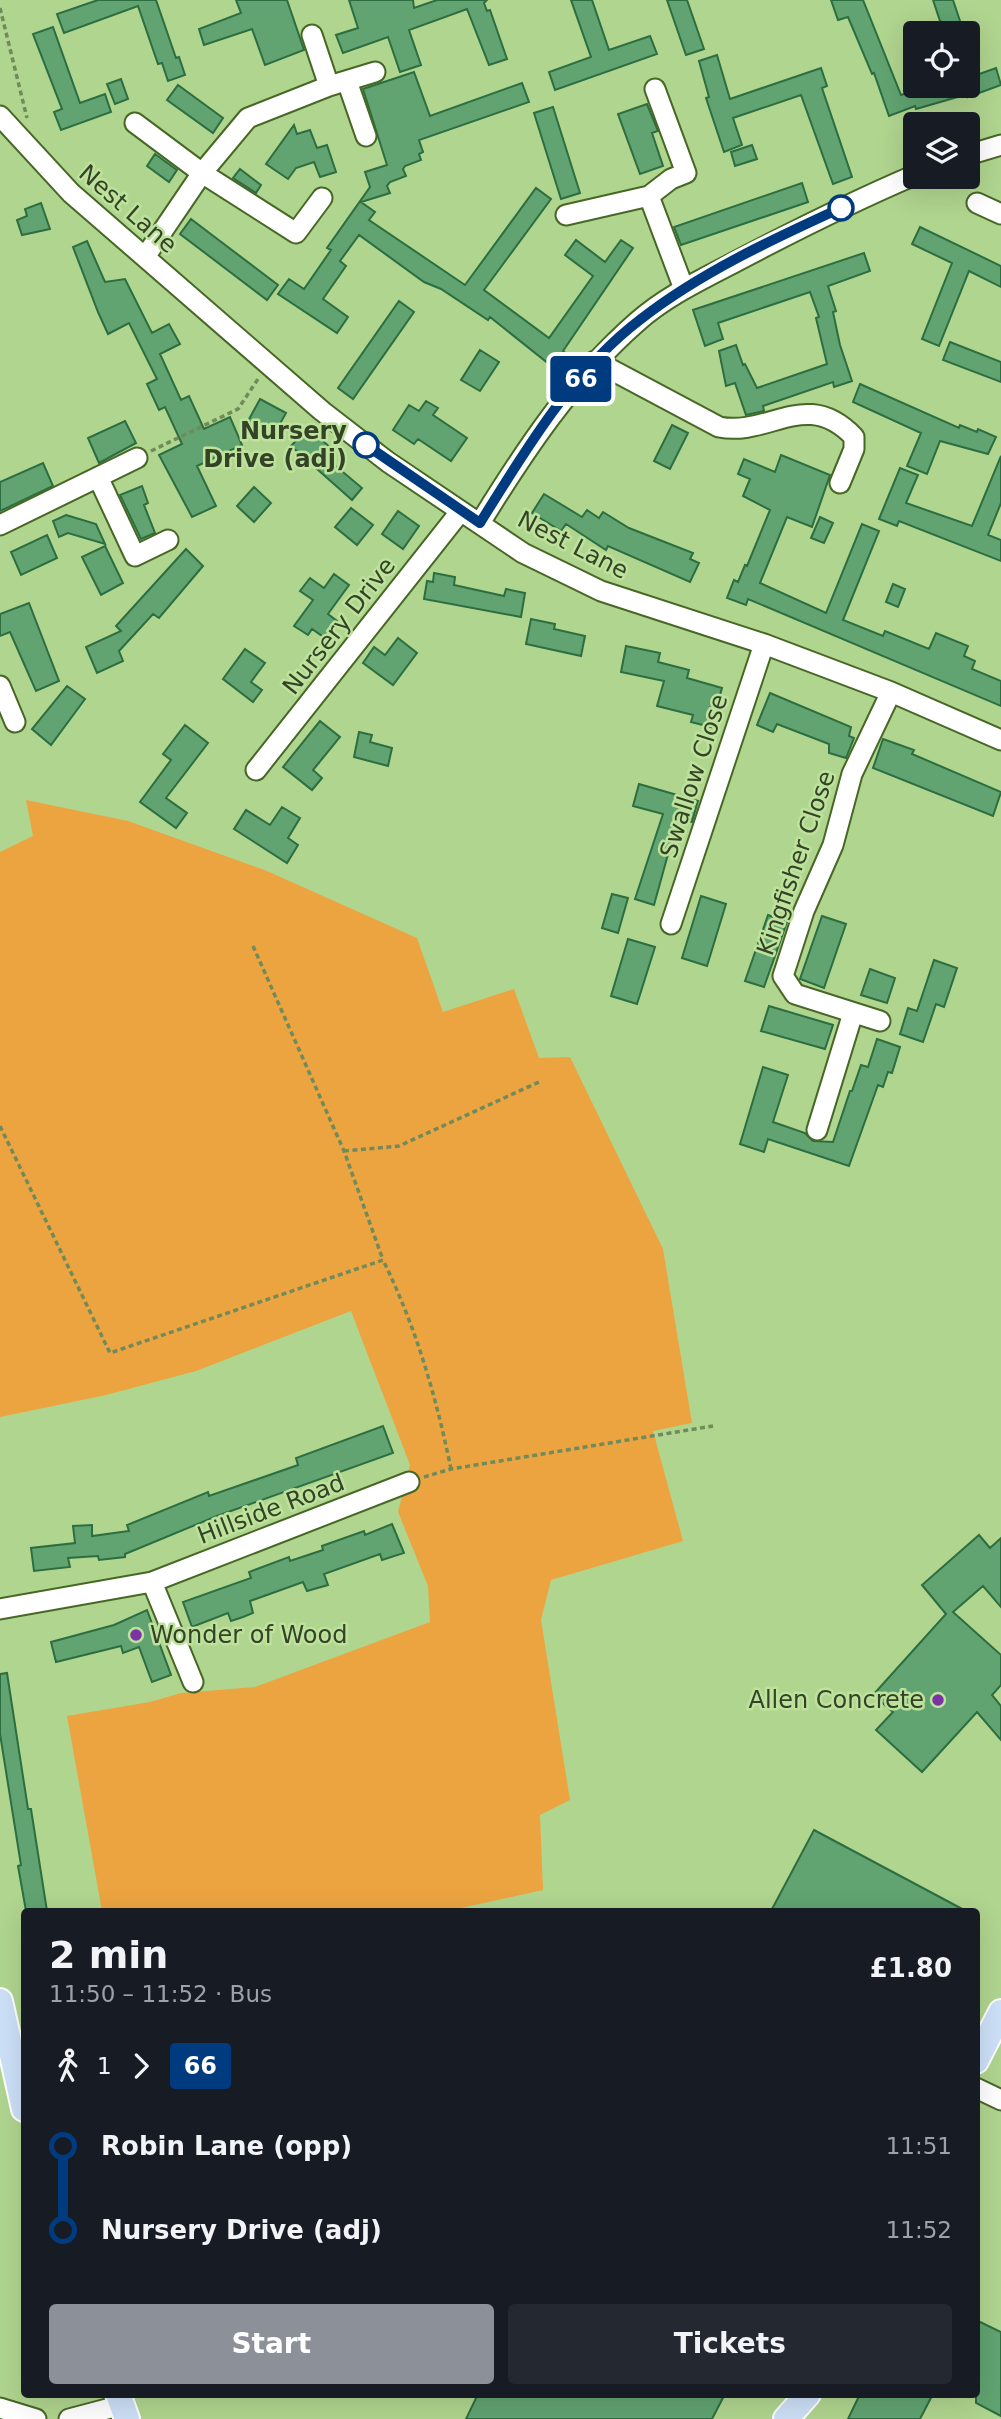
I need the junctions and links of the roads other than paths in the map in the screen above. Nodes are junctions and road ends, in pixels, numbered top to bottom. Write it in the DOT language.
graph roads {
  1 [pos="312,35"];
  2 [pos="375,72"];
  3 [pos="338,83"];
  4 [pos="655,89"];
  5 [pos="135,123"];
  6 [pos="10,127"];
  7 [pos="366,136"];
  8 [pos="1001,145"];
  9 [pos="980,151"];
  10 [pos="202,173"];
  11 [pos="903,180"];
  12 [pos="649,196"];
  13 [pos="322,198"];
  14 [pos="977,203"];
  15 [pos="1001,214"];
  16 [pos="566,215"];
  17 [pos="145,257"];
  18 [pos="684,289"];
  19 [pos="596,361"];
  20 [pos="137,458"];
  21 [pos="98,477"];
  22 [pos="840,483"];
  23 [pos="460,512"];
  24 [pos="480,523"];
  25 [pos="0,525"];
  26 [pos="168,540"];
  27 [pos="764,644"];
  28 [pos="0,687"];
  29 [pos="891,692"];
  30 [pos="15,722"];
  31 [pos="1001,740"];
  32 [pos="256,770"];
  33 [pos="671,924"];
  34 [pos="853,1013"];
  35 [pos="880,1021"];
  36 [pos="817,1130"];
  37 [pos="409,1482"];
  38 [pos="152,1582"];
  39 [pos="0,1609"];
  40 [pos="193,1682"];
  41 [pos="0,2001"];
  42 [pos="1001,2012"];
  43 [pos="980,2053"];
  44 [pos="8,2077"];
  45 [pos="980,2090"];
  46 [pos="1001,2100"];
  47 [pos="21,2103"];
  48 [pos="804,2398"];
  49 [pos="122,2406"];
  50 [pos="0,2408"];
  51 [pos="36,2419"];
  52 [pos="69,2419"];
  53 [pos="786,2419"];
  1 -- 3 [label="street"];
  2 -- 3 [label="street"];
  3 -- 7 [label="street"];
  3 -- 10 [label="street"];
  4 -- 12 [label="street"];
  5 -- 10 [label="street"];
  6 -- 17 [label="street, Nest Lane"];
  8 -- 9 [label="street"];
  10 -- 13 [label="street"];
  10 -- 17 [label="street"];
  11 -- 18 [label="street"];
  12 -- 16 [label="street"];
  12 -- 18 [label="street"];
  14 -- 15 [label="street"];
  17 -- 23 [label="street, Nest Lane"];
  18 -- 19 [label="street"];
  19 -- 22 [label="street"];
  19 -- 24 [label="street"];
  20 -- 21 [label="street"];
  21 -- 25 [label="street"];
  21 -- 26 [label="street"];
  23 -- 24 [label="street, Nest Lane"];
  23 -- 32 [label="street, Nursery Drive"];
  24 -- 27 [label="street, Nest Lane"];
  27 -- 29 [label="street, Nest Lane"];
  27 -- 33 [label="street, Swallow Close"];
  28 -- 30 [label="street"];
  29 -- 31 [label="street, Nest Lane"];
  29 -- 34 [label="street, Kingfisher Close"];
  34 -- 35 [label="street, Kingfisher Close"];
  34 -- 36 [label="street"];
  37 -- 38 [label="street, Hillside Road"];
  38 -- 39 [label="street, Hillside Road"];
  38 -- 40 [label="street"];
  41 -- 44 [label="main road"];
  42 -- 43 [label="main road"];
  44 -- 47 [label="main road"];
  45 -- 46 [label="street"];
  48 -- 53 [label="main road"];
  49 -- 52 [label="street"];
  50 -- 51 [label="street"];
}
